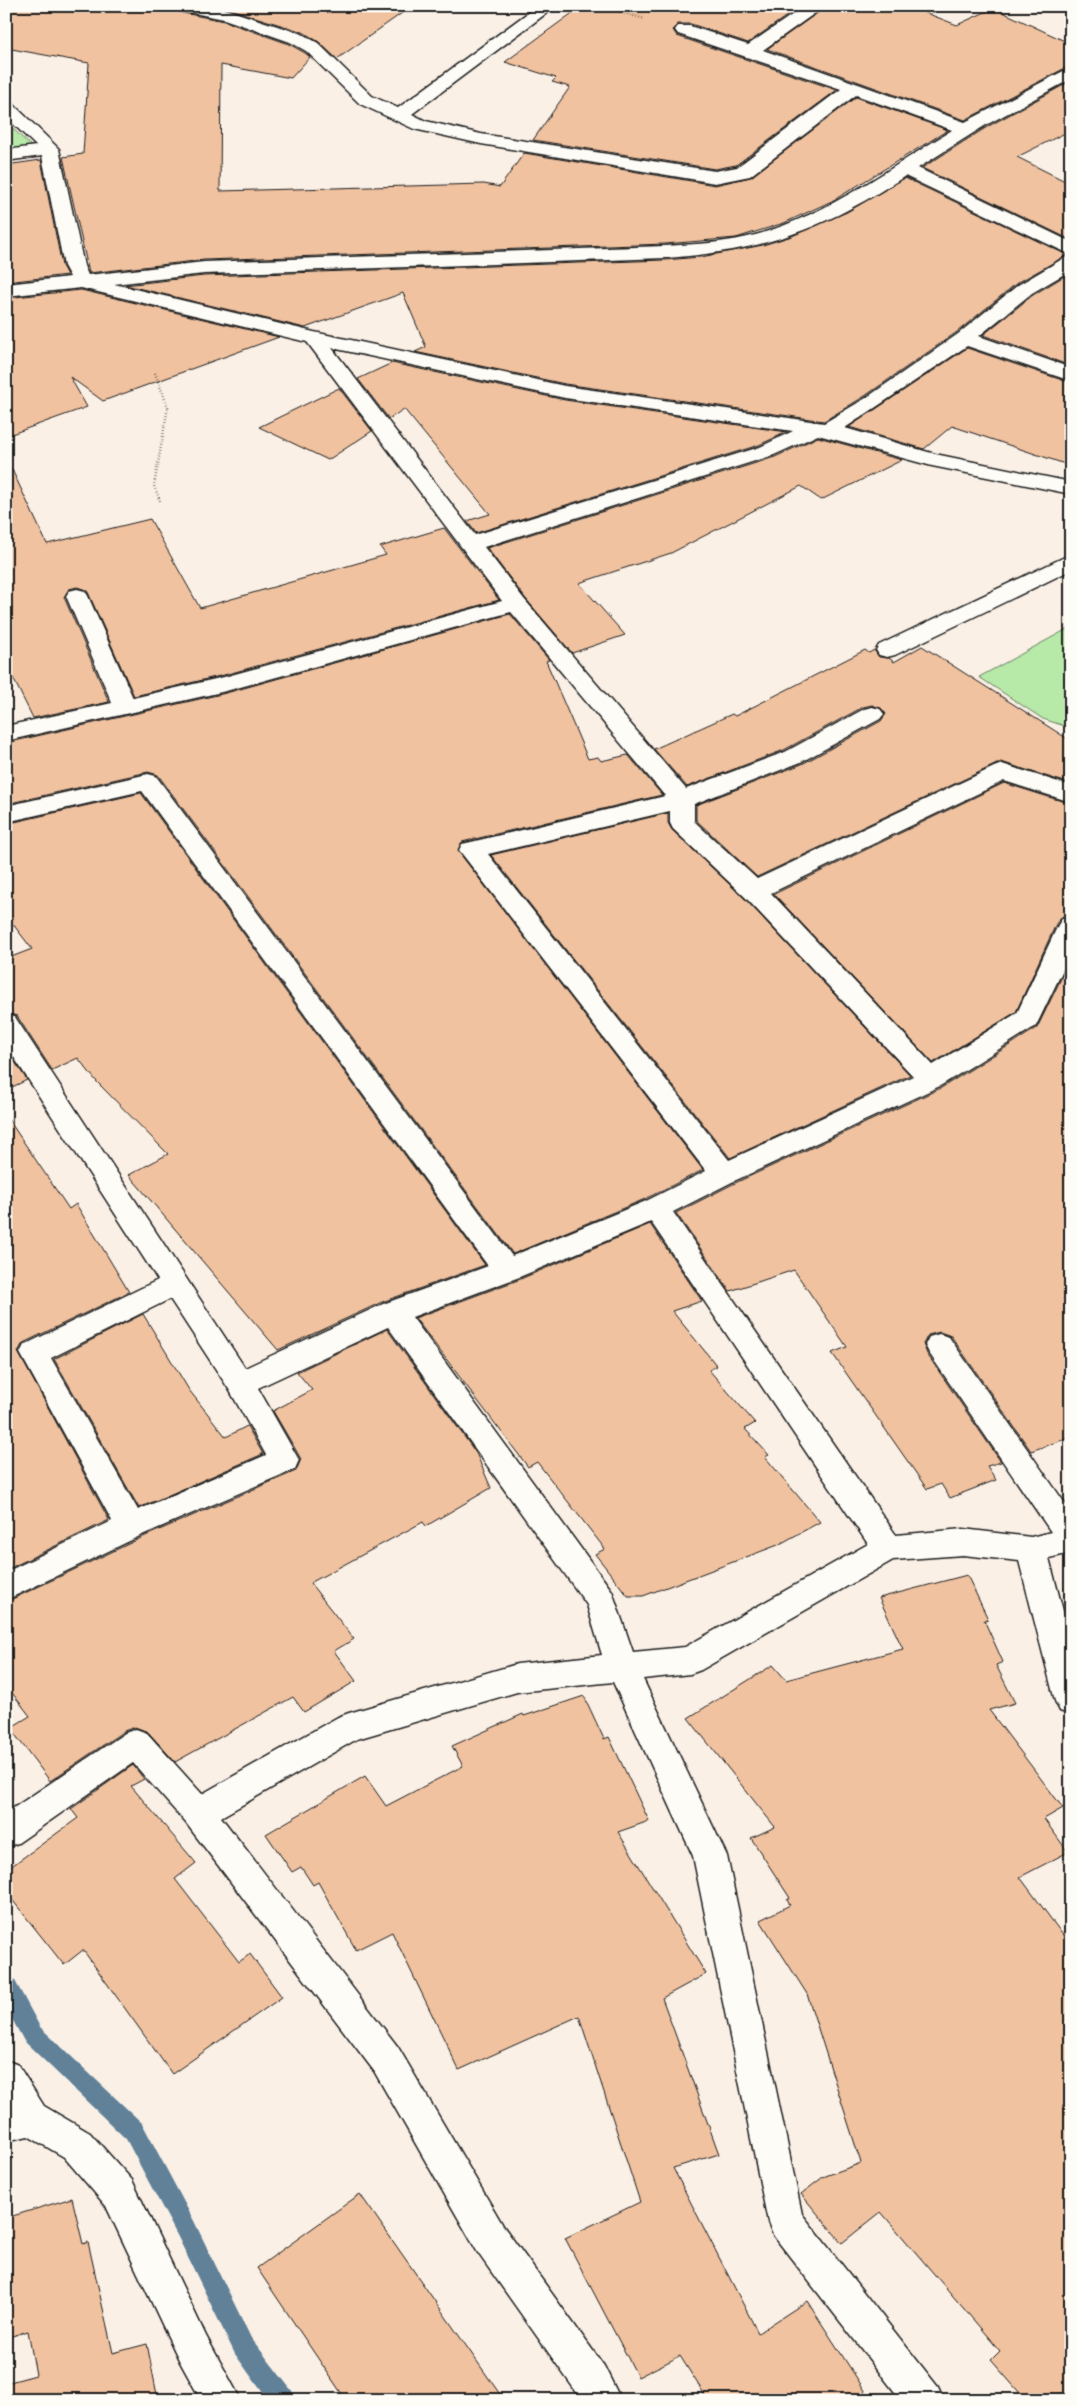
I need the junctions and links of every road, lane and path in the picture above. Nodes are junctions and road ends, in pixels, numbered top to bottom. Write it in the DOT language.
graph roads {
  1 [pos="184,6"];
  2 [pos="548,6"];
  3 [pos="599,6"];
  4 [pos="817,6"];
  5 [pos="684,30"];
  6 [pos="750,51"];
  7 [pos="1071,72"];
  8 [pos="854,88"];
  9 [pos="6,107"];
  10 [pos="398,116"];
  11 [pos="966,129"];
  12 [pos="50,149"];
  13 [pos="6,156"];
  14 [pos="905,169"];
  15 [pos="1071,250"];
  16 [pos="1071,262"];
  17 [pos="1048,276"];
  18 [pos="82,282"];
  19 [pos="1071,283"];
  20 [pos="6,290"];
  21 [pos="314,338"];
  22 [pos="965,338"];
  23 [pos="155,373"];
  24 [pos="1071,375"];
  25 [pos="822,429"];
  26 [pos="1071,488"];
  27 [pos="161,504"];
  28 [pos="470,544"];
  29 [pos="1071,561"];
  30 [pos="77,596"];
  31 [pos="516,604"];
  32 [pos="886,650"];
  33 [pos="126,708"];
  34 [pos="872,714"];
  35 [pos="6,734"];
  36 [pos="1071,794"];
  37 [pos="682,800"];
  38 [pos="6,814"];
  39 [pos="754,891"];
  40 [pos="1071,926"];
  41 [pos="6,1024"];
  42 [pos="930,1078"];
  43 [pos="724,1174"];
  44 [pos="656,1208"];
  45 [pos="507,1270"];
  46 [pos="175,1284"];
  47 [pos="393,1312"];
  48 [pos="939,1345"];
  49 [pos="240,1383"];
  50 [pos="131,1526"];
  51 [pos="1071,1539"];
  52 [pos="888,1548"];
  53 [pos="1031,1550"];
  54 [pos="6,1587"];
  55 [pos="621,1666"];
  56 [pos="1071,1701"];
  57 [pos="198,1813"];
  58 [pos="6,1832"];
  59 [pos="6,2077"];
  60 [pos="19,2121"];
  61 [pos="222,2400"];
  62 [pos="602,2400"];
  63 [pos="925,2400"];
  1 -- 10 [label="street"];
  2 -- 10 [label="street"];
  3 -- 5 [label="path"];
  4 -- 6 [label="street"];
  5 -- 6 [label="street"];
  6 -- 8 [label="street"];
  7 -- 11 [label="street"];
  8 -- 10 [label="street"];
  8 -- 11 [label="street"];
  9 -- 12 [label="street"];
  11 -- 14 [label="street"];
  12 -- 13 [label="street"];
  12 -- 18 [label="street"];
  14 -- 15 [label="street"];
  14 -- 18 [label="street"];
  16 -- 17 [label="street"];
  17 -- 19 [label="street"];
  17 -- 22 [label="street"];
  18 -- 20 [label="street"];
  18 -- 21 [label="street"];
  21 -- 25 [label="street"];
  21 -- 28 [label="street"];
  22 -- 24 [label="street"];
  22 -- 25 [label="street"];
  23 -- 27 [label="path"];
  25 -- 26 [label="street"];
  25 -- 28 [label="street"];
  28 -- 31 [label="street"];
  29 -- 32 [label="street"];
  30 -- 33 [label="street"];
  31 -- 33 [label="street"];
  31 -- 37 [label="street"];
  33 -- 35 [label="street"];
  34 -- 37 [label="street"];
  36 -- 39 [label="street"];
  37 -- 39 [label="street"];
  37 -- 43 [label="street"];
  38 -- 45 [label="street"];
  39 -- 42 [label="street"];
  40 -- 42 [label="street"];
  41 -- 46 [label="street"];
  42 -- 43 [label="street"];
  43 -- 44 [label="street"];
  44 -- 45 [label="street"];
  44 -- 52 [label="street"];
  45 -- 47 [label="street"];
  46 -- 49 [label="street"];
  46 -- 50 [label="street"];
  47 -- 49 [label="street"];
  47 -- 55 [label="street"];
  48 -- 51 [label="street"];
  49 -- 50 [label="street"];
  50 -- 54 [label="street"];
  51 -- 53 [label="street"];
  52 -- 53 [label="street"];
  52 -- 55 [label="street"];
  53 -- 56 [label="street"];
  55 -- 57 [label="street"];
  55 -- 63 [label="street"];
  57 -- 58 [label="street"];
  57 -- 62 [label="street"];
  59 -- 60 [label="street"];
  60 -- 61 [label="street"];
}
